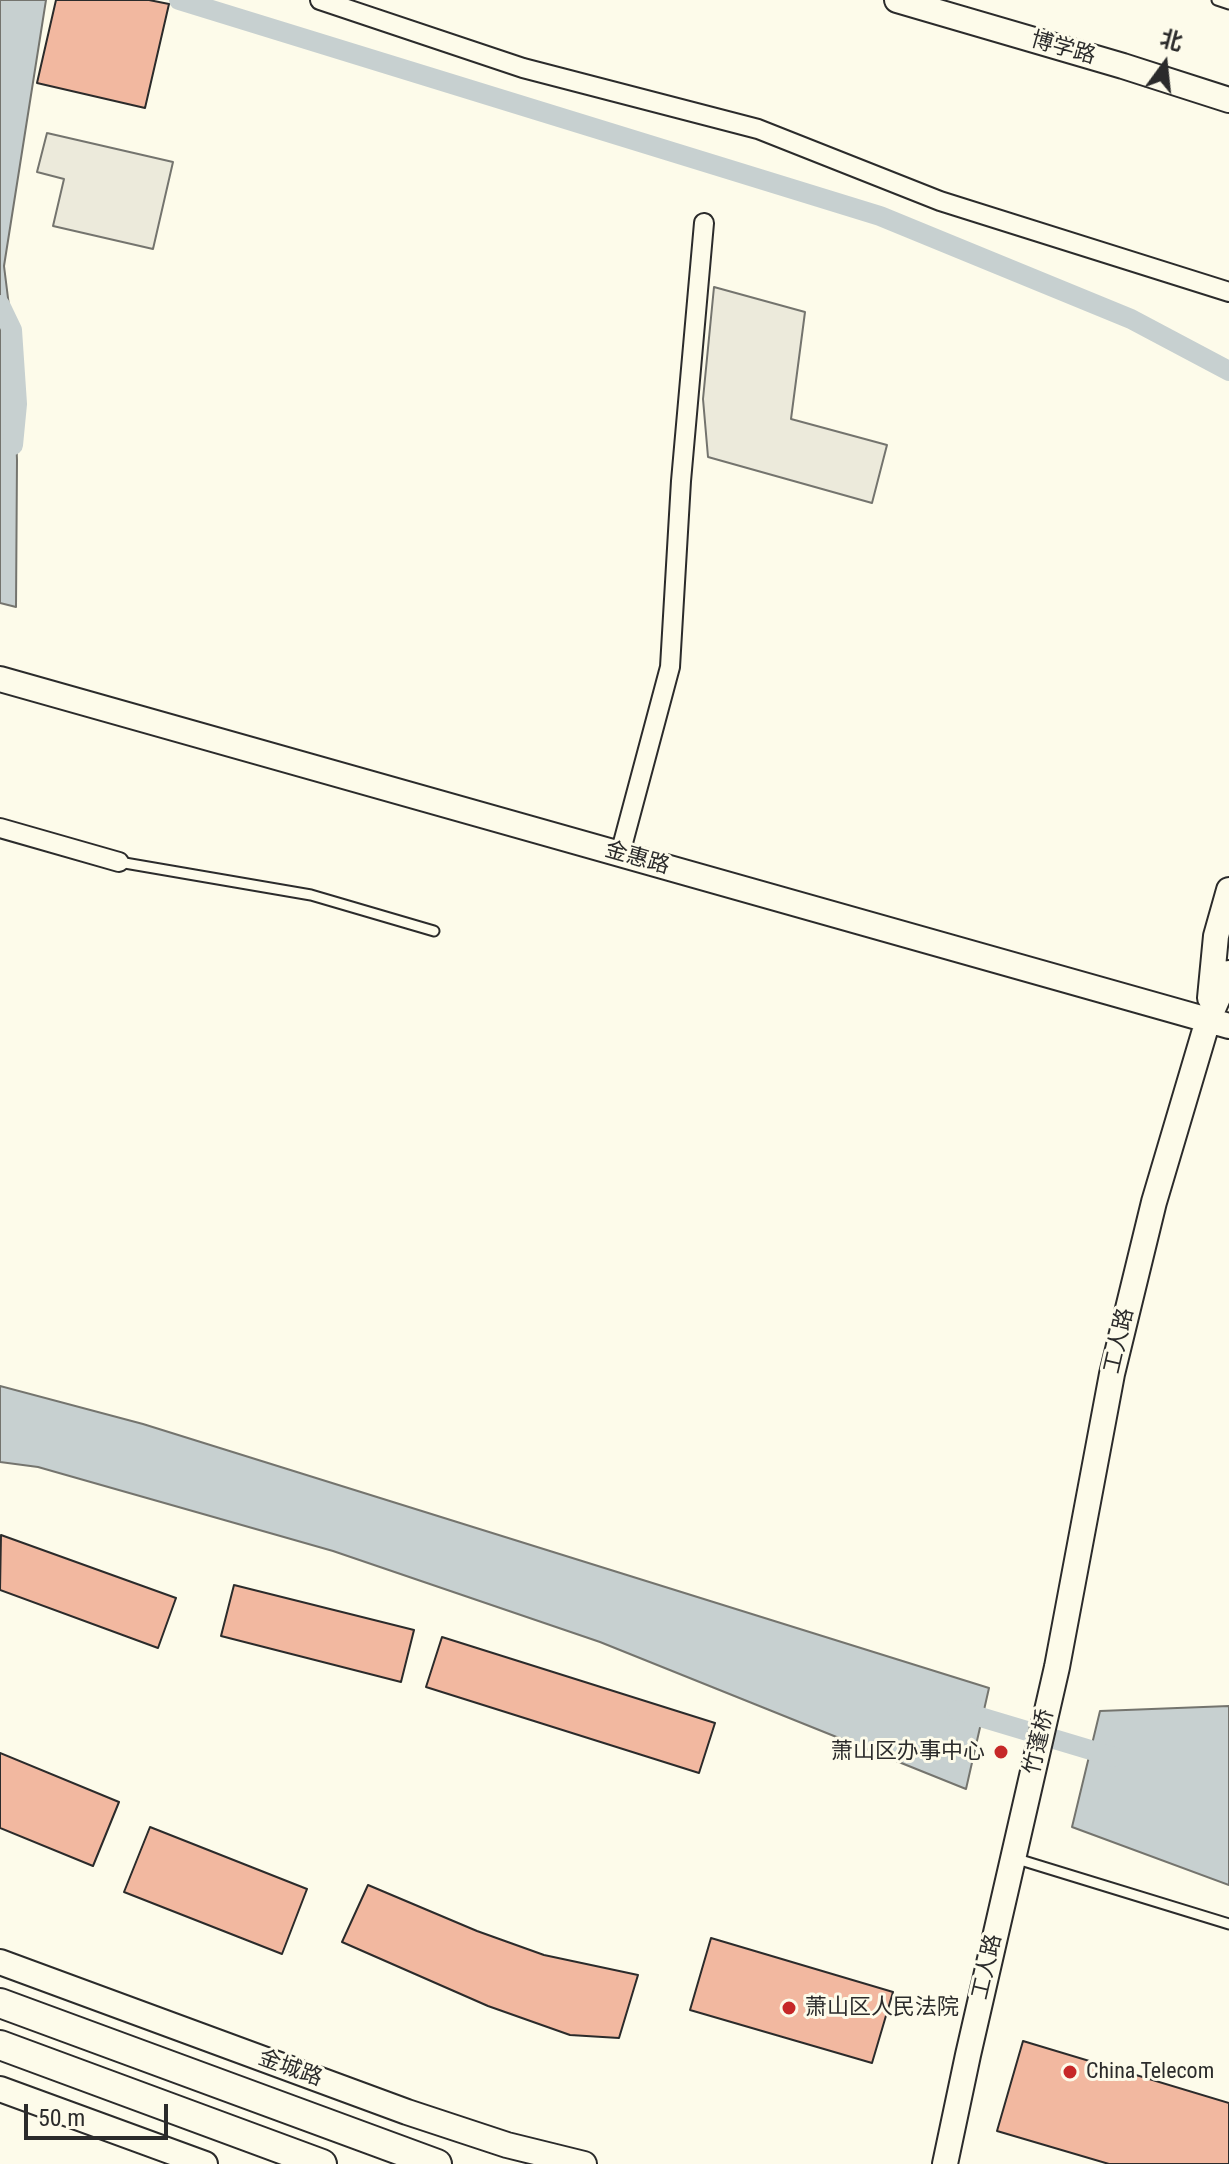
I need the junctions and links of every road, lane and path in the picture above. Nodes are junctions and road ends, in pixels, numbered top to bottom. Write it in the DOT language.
graph roads {
  1 [pos="320,0"];
  2 [pos="897,0"];
  3 [pos="1229,100"];
  4 [pos="704,223"];
  5 [pos="1229,292"];
  6 [pos="0,679"];
  7 [pos="4,829"];
  8 [pos="620,854"];
  9 [pos="119,862"];
  10 [pos="1229,890"];
  11 [pos="434,931"];
  12 [pos="1229,973"];
  13 [pos="1219,1023"];
  14 [pos="1057,1667"];
  15 [pos="1023,1818"];
  16 [pos="1013,1857"];
  17 [pos="1229,1924"];
  18 [pos="0,1962"];
  19 [pos="0,2003"];
  20 [pos="0,2045"];
  21 [pos="0,2089"];
  22 [pos="205,2164"];
  23 [pos="322,2164"];
  24 [pos="437,2164"];
  25 [pos="584,2164"];
  26 [pos="945,2164"];
  1 -- 5 [label="street"];
  2 -- 3 [label="main road, 博学路"];
  4 -- 8 [label="street"];
  6 -- 8 [label="main road, 金惠路"];
  7 -- 9 [label="street"];
  8 -- 13 [label="main road, 金惠路"];
  9 -- 11 [label="lane"];
  10 -- 13 [label="main road, 工人路"];
  12 -- 13 [label="main road, 工人路"];
  13 -- 14 [label="main road, 工人路"];
  14 -- 15 [label="main road, 竹蓬桥"];
  15 -- 16 [label="main road, 工人路"];
  16 -- 17 [label="lane"];
  16 -- 26 [label="main road, 工人路"];
  18 -- 25 [label="main road, 金城路"];
  19 -- 24 [label="main road, 金城路"];
  20 -- 23 [label="main road"];
  21 -- 22 [label="main road"];
}
